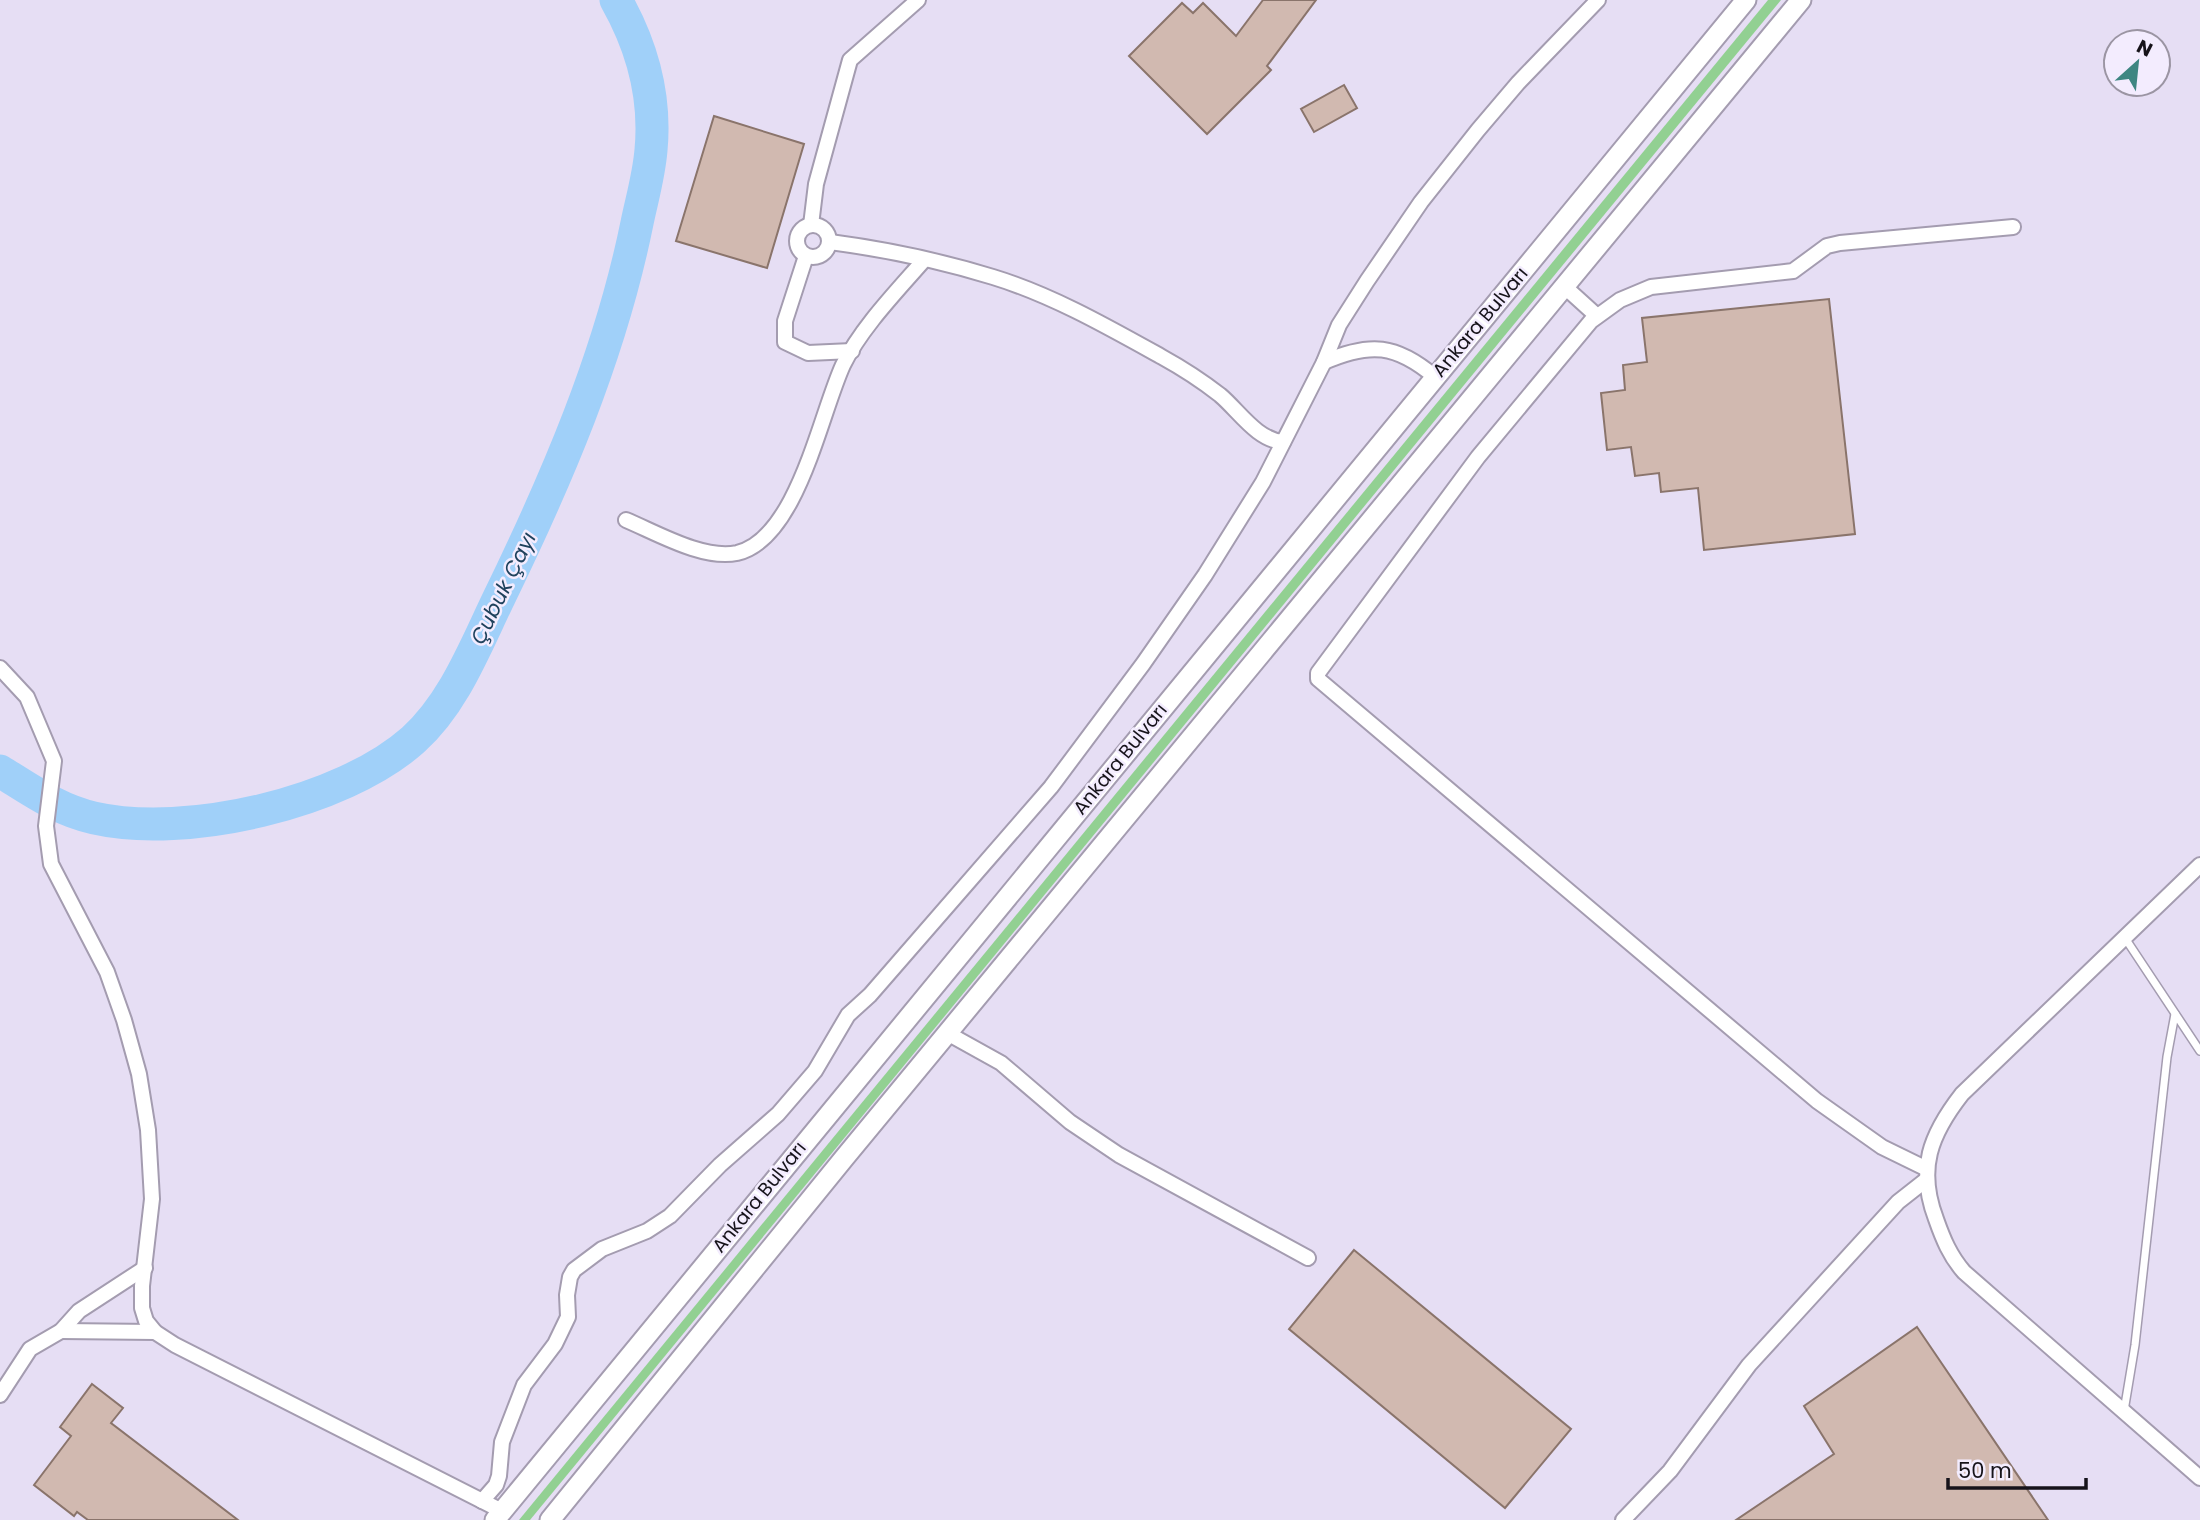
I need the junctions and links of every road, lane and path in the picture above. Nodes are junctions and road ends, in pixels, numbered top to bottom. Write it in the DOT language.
graph roads {
  1 [pos="918,0"];
  2 [pos="1598,0"];
  3 [pos="1746,0"];
  4 [pos="1801,0"];
  5 [pos="811,225"];
  6 [pos="2013,227"];
  7 [pos="830,242"];
  8 [pos="806,256"];
  9 [pos="924,260"];
  10 [pos="1565,287"];
  11 [pos="1597,316"];
  12 [pos="852,351"];
  13 [pos="1324,362"];
  14 [pos="1435,377"];
  15 [pos="1283,442"];
  16 [pos="626,520"];
  17 [pos="0,668"];
  18 [pos="2200,866"];
  19 [pos="2124,937"];
  20 [pos="2175,1014"];
  21 [pos="947,1033"];
  22 [pos="2200,1051"];
  23 [pos="1927,1175"];
  24 [pos="1308,1258"];
  25 [pos="145,1268"];
  26 [pos="61,1331"];
  27 [pos="155,1332"];
  28 [pos="0,1395"];
  29 [pos="2124,1411"];
  30 [pos="2200,1478"];
  31 [pos="482,1501"];
  32 [pos="499,1516"];
  33 [pos="550,1520"];
  34 [pos="1623,1520"];
  1 -- 5 [label="street"];
  2 -- 13 [label="street"];
  3 -- 14 [label="main road, Ankara Bulvarı"];
  4 -- 10 [label="main road, Ankara Bulvarı"];
  5 -- 7 [label="street"];
  5 -- 8 [label="street"];
  6 -- 11 [label="street"];
  7 -- 8 [label="street"];
  7 -- 9 [label="street"];
  8 -- 12 [label="street"];
  9 -- 12 [label="street"];
  9 -- 15 [label="street"];
  10 -- 11 [label="street"];
  10 -- 21 [label="main road, Ankara Bulvarı"];
  11 -- 23 [label="street"];
  12 -- 16 [label="street"];
  13 -- 14 [label="street"];
  13 -- 15 [label="street"];
  14 -- 32 [label="main road, Ankara Bulvarı"];
  15 -- 31 [label="street"];
  17 -- 25 [label="street"];
  18 -- 19 [label="street"];
  19 -- 20 [label="lane"];
  19 -- 23 [label="street"];
  20 -- 22 [label="lane"];
  20 -- 29 [label="lane"];
  21 -- 24 [label="street"];
  21 -- 33 [label="main road, Ankara Bulvarı"];
  23 -- 29 [label="street"];
  23 -- 34 [label="street"];
  25 -- 26 [label="street"];
  25 -- 27 [label="street"];
  26 -- 27 [label="street"];
  26 -- 28 [label="street"];
  27 -- 31 [label="street"];
  29 -- 30 [label="street"];
  31 -- 32 [label="street"];
}
